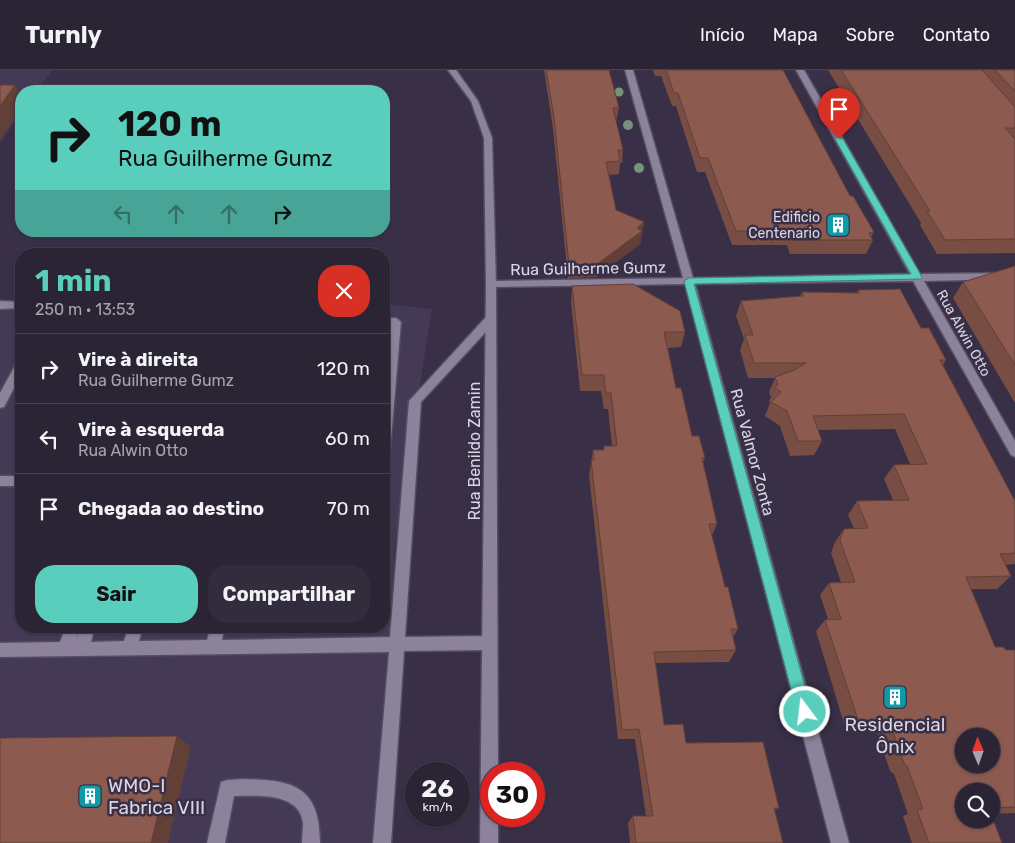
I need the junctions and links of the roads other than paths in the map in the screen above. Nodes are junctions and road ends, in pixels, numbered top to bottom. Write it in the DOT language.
graph roads {
  1 [pos="452,70"];
  2 [pos="628,70"];
  3 [pos="800,70"];
  4 [pos="1015,276"];
  5 [pos="917,277"];
  6 [pos="689,281"];
  7 [pos="491,284"];
  8 [pos="15,304"];
  9 [pos="0,305"];
  10 [pos="491,318"];
  11 [pos="390,322"];
  12 [pos="15,376"];
  13 [pos="390,386"];
  14 [pos="0,404"];
  15 [pos="1015,452"];
  16 [pos="0,481"];
  17 [pos="15,481"];
  18 [pos="71,633"];
  19 [pos="86,633"];
  20 [pos="134,633"];
  21 [pos="216,633"];
  22 [pos="490,643"];
  23 [pos="397,644"];
  24 [pos="213,647"];
  25 [pos="81,648"];
  26 [pos="129,648"];
  27 [pos="65,649"];
  28 [pos="0,650"];
  29 [pos="216,843"];
  30 [pos="311,843"];
  31 [pos="382,843"];
  32 [pos="489,843"];
  33 [pos="840,843"];
  1 -- 7 [label="street, Rua Benildo Zamin"];
  2 -- 6 [label="street, Rua Valmor Zonta"];
  3 -- 5 [label="street, Rua Alwin Otto"];
  4 -- 5 [label="street, Rua Guilherme Gumz"];
  5 -- 6 [label="street, Rua Guilherme Gumz"];
  5 -- 15 [label="street, Rua Alwin Otto"];
  6 -- 7 [label="street, Rua Guilherme Gumz"];
  6 -- 33 [label="street, Rua Valmor Zonta"];
  7 -- 10 [label="street, Rua Benildo Zamin"];
  8 -- 9 [label="street"];
  10 -- 22 [label="street, Rua Benildo Zamin"];
  10 -- 23 [label="street"];
  11 -- 13 [label="street"];
  12 -- 14 [label="street"];
  16 -- 17 [label="street"];
  18 -- 27 [label="street"];
  19 -- 25 [label="street"];
  20 -- 26 [label="street"];
  21 -- 24 [label="street"];
  22 -- 23 [label="street"];
  22 -- 32 [label="street, Rua Benildo Zamin"];
  23 -- 24 [label="street"];
  23 -- 31 [label="street"];
  24 -- 26 [label="street"];
  25 -- 26 [label="street"];
  25 -- 27 [label="street"];
  27 -- 28 [label="street"];
  29 -- 30 [label="street"];
}
